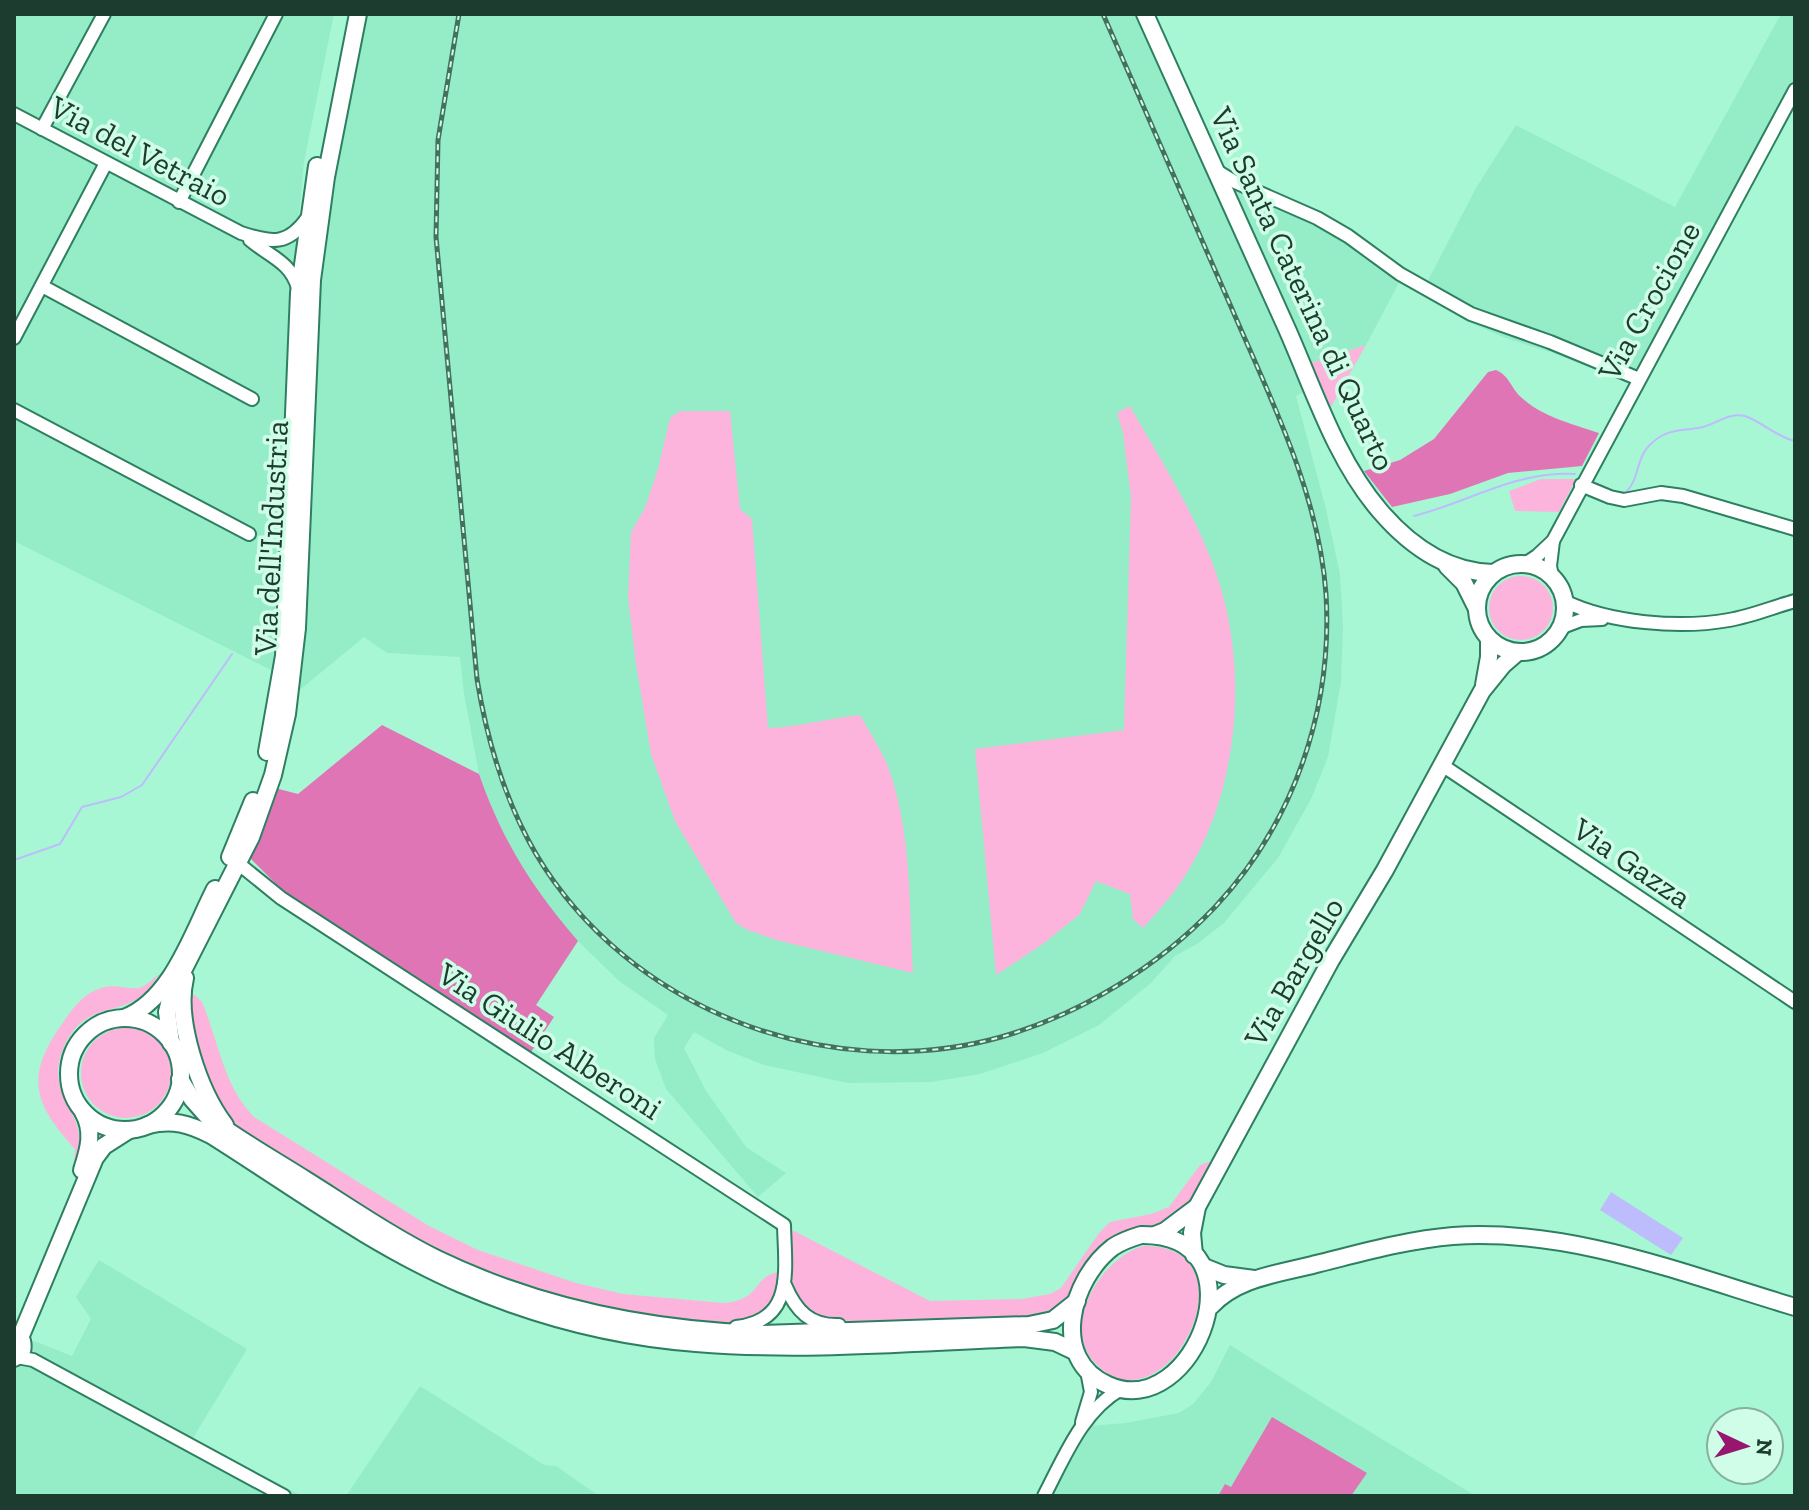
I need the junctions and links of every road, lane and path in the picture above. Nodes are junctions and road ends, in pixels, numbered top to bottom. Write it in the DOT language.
graph roads {
  1 [pos="104,14"];
  2 [pos="276,14"];
  3 [pos="347,14"];
  4 [pos="358,14"];
  5 [pos="1145,14"];
  6 [pos="1795,90"];
  7 [pos="14,114"];
  8 [pos="42,129"];
  9 [pos="106,163"];
  10 [pos="1214,168"];
  11 [pos="179,202"];
  12 [pos="308,217"];
  13 [pos="241,233"];
  14 [pos="268,241"];
  15 [pos="307,253"];
  16 [pos="276,256"];
  17 [pos="42,286"];
  18 [pos="299,293"];
  19 [pos="14,338"];
  20 [pos="1639,379"];
  21 [pos="252,399"];
  22 [pos="14,410"];
  23 [pos="1581,485"];
  24 [pos="1795,529"];
  25 [pos="249,534"];
  26 [pos="1553,541"];
  27 [pos="1443,562"];
  28 [pos="1525,564"];
  29 [pos="1493,573"];
  30 [pos="1552,576"];
  31 [pos="1564,601"];
  32 [pos="1795,601"];
  33 [pos="1476,607"];
  34 [pos="1617,618"];
  35 [pos="1560,628"];
  36 [pos="1489,639"];
  37 [pos="1518,652"];
  38 [pos="1482,691"];
  39 [pos="1442,765"];
  40 [pos="239,864"];
  41 [pos="191,961"];
  42 [pos="1795,1002"];
  43 [pos="124,1018"];
  44 [pos="171,1043"];
  45 [pos="180,1079"];
  46 [pos="82,1110"];
  47 [pos="148,1125"];
  48 [pos="129,1130"];
  49 [pos="232,1134"];
  50 [pos="1197,1207"];
  51 [pos="1155,1235"];
  52 [pos="1199,1261"];
  53 [pos="1255,1279"];
  54 [pos="785,1285"];
  55 [pos="1077,1301"];
  56 [pos="1211,1306"];
  57 [pos="1795,1307"];
  58 [pos="645,1324"];
  59 [pos="917,1329"];
  60 [pos="19,1345"];
  61 [pos="1074,1351"];
  62 [pos="1087,1370"];
  63 [pos="1121,1389"];
  64 [pos="1080,1429"];
  65 [pos="284,1496"];
  66 [pos="1044,1496"];
  1 -- 8 [label="street"];
  2 -- 11 [label="street"];
  3 -- 12 [label="main road, Via dell'Industria"];
  4 -- 15 [label="main road, Via dell'Industria"];
  5 -- 10 [label="main road, Via Santa Caterina di Quarto"];
  6 -- 20 [label="street, Via Crocione"];
  7 -- 8 [label="street, Via del Vetraio"];
  8 -- 9 [label="street, Via del Vetraio"];
  9 -- 11 [label="street, Via del Vetraio"];
  9 -- 17 [label="street"];
  10 -- 20 [label="street"];
  10 -- 27 [label="main road, Via Santa Caterina di Quarto"];
  11 -- 13 [label="street, Via del Vetraio"];
  12 -- 14 [label="street"];
  12 -- 15 [label="main road, Via dell'Industria"];
  13 -- 14 [label="street, Via del Vetraio"];
  13 -- 16 [label="street, Via del Vetraio"];
  14 -- 15 [label="street, Via del Vetraio"];
  15 -- 16 [label="street, Via del Vetraio"];
  15 -- 18 [label="main road, Via dell'Industria"];
  15 -- 40 [label="main road, Via dell'Industria"];
  16 -- 18 [label="street, Via del Vetraio"];
  17 -- 19 [label="street"];
  17 -- 21 [label="street"];
  18 -- 43 [label="main road, Via dell'Industria"];
  20 -- 23 [label="street, Via Crocione"];
  22 -- 25 [label="street"];
  23 -- 24 [label="street"];
  23 -- 26 [label="street, Via Crocione"];
  26 -- 28 [label="street, Via Crocione"];
  26 -- 30 [label="street, Via Crocione"];
  27 -- 29 [label="main road, Via Santa Caterina di Quarto"];
  27 -- 33 [label="main road, Via Santa Caterina di Quarto"];
  28 -- 29 [label="main road"];
  28 -- 30 [label="main road"];
  29 -- 33 [label="main road"];
  30 -- 31 [label="main road"];
  31 -- 34 [label="street"];
  31 -- 35 [label="main road"];
  32 -- 34 [label="street"];
  33 -- 36 [label="main road"];
  34 -- 35 [label="street"];
  35 -- 37 [label="main road"];
  36 -- 37 [label="main road"];
  36 -- 38 [label="main road"];
  37 -- 38 [label="main road"];
  38 -- 39 [label="main road"];
  39 -- 42 [label="street, Via Gazza"];
  39 -- 50 [label="main road, Via Bargello"];
  40 -- 41 [label="main road, Via dell'Industria"];
  40 -- 54 [label="street, Via Giulio Alberoni"];
  41 -- 44 [label="main road, Via dell'Industria"];
  41 -- 49 [label="main road"];
  43 -- 44 [label="main road"];
  43 -- 46 [label="main road"];
  44 -- 45 [label="main road"];
  45 -- 47 [label="main road"];
  45 -- 49 [label="main road"];
  46 -- 48 [label="main road"];
  46 -- 60 [label="main road"];
  47 -- 48 [label="main road"];
  47 -- 61 [label="main road"];
  48 -- 60 [label="main road"];
  49 -- 58 [label="main road"];
  50 -- 51 [label="main road, Via Bargello"];
  50 -- 52 [label="main road, Via Bargello"];
  51 -- 52 [label="main road"];
  51 -- 55 [label="main road"];
  52 -- 53 [label="main road"];
  52 -- 56 [label="main road"];
  53 -- 56 [label="main road"];
  53 -- 57 [label="main road"];
  54 -- 58 [label="street"];
  54 -- 59 [label="street"];
  55 -- 59 [label="main road"];
  55 -- 61 [label="main road"];
  56 -- 63 [label="main road"];
  58 -- 59 [label="main road"];
  60 -- 65 [label="street"];
  61 -- 62 [label="main road"];
  62 -- 63 [label="main road"];
  62 -- 64 [label="street"];
  63 -- 64 [label="street"];
  64 -- 66 [label="street"];
}
